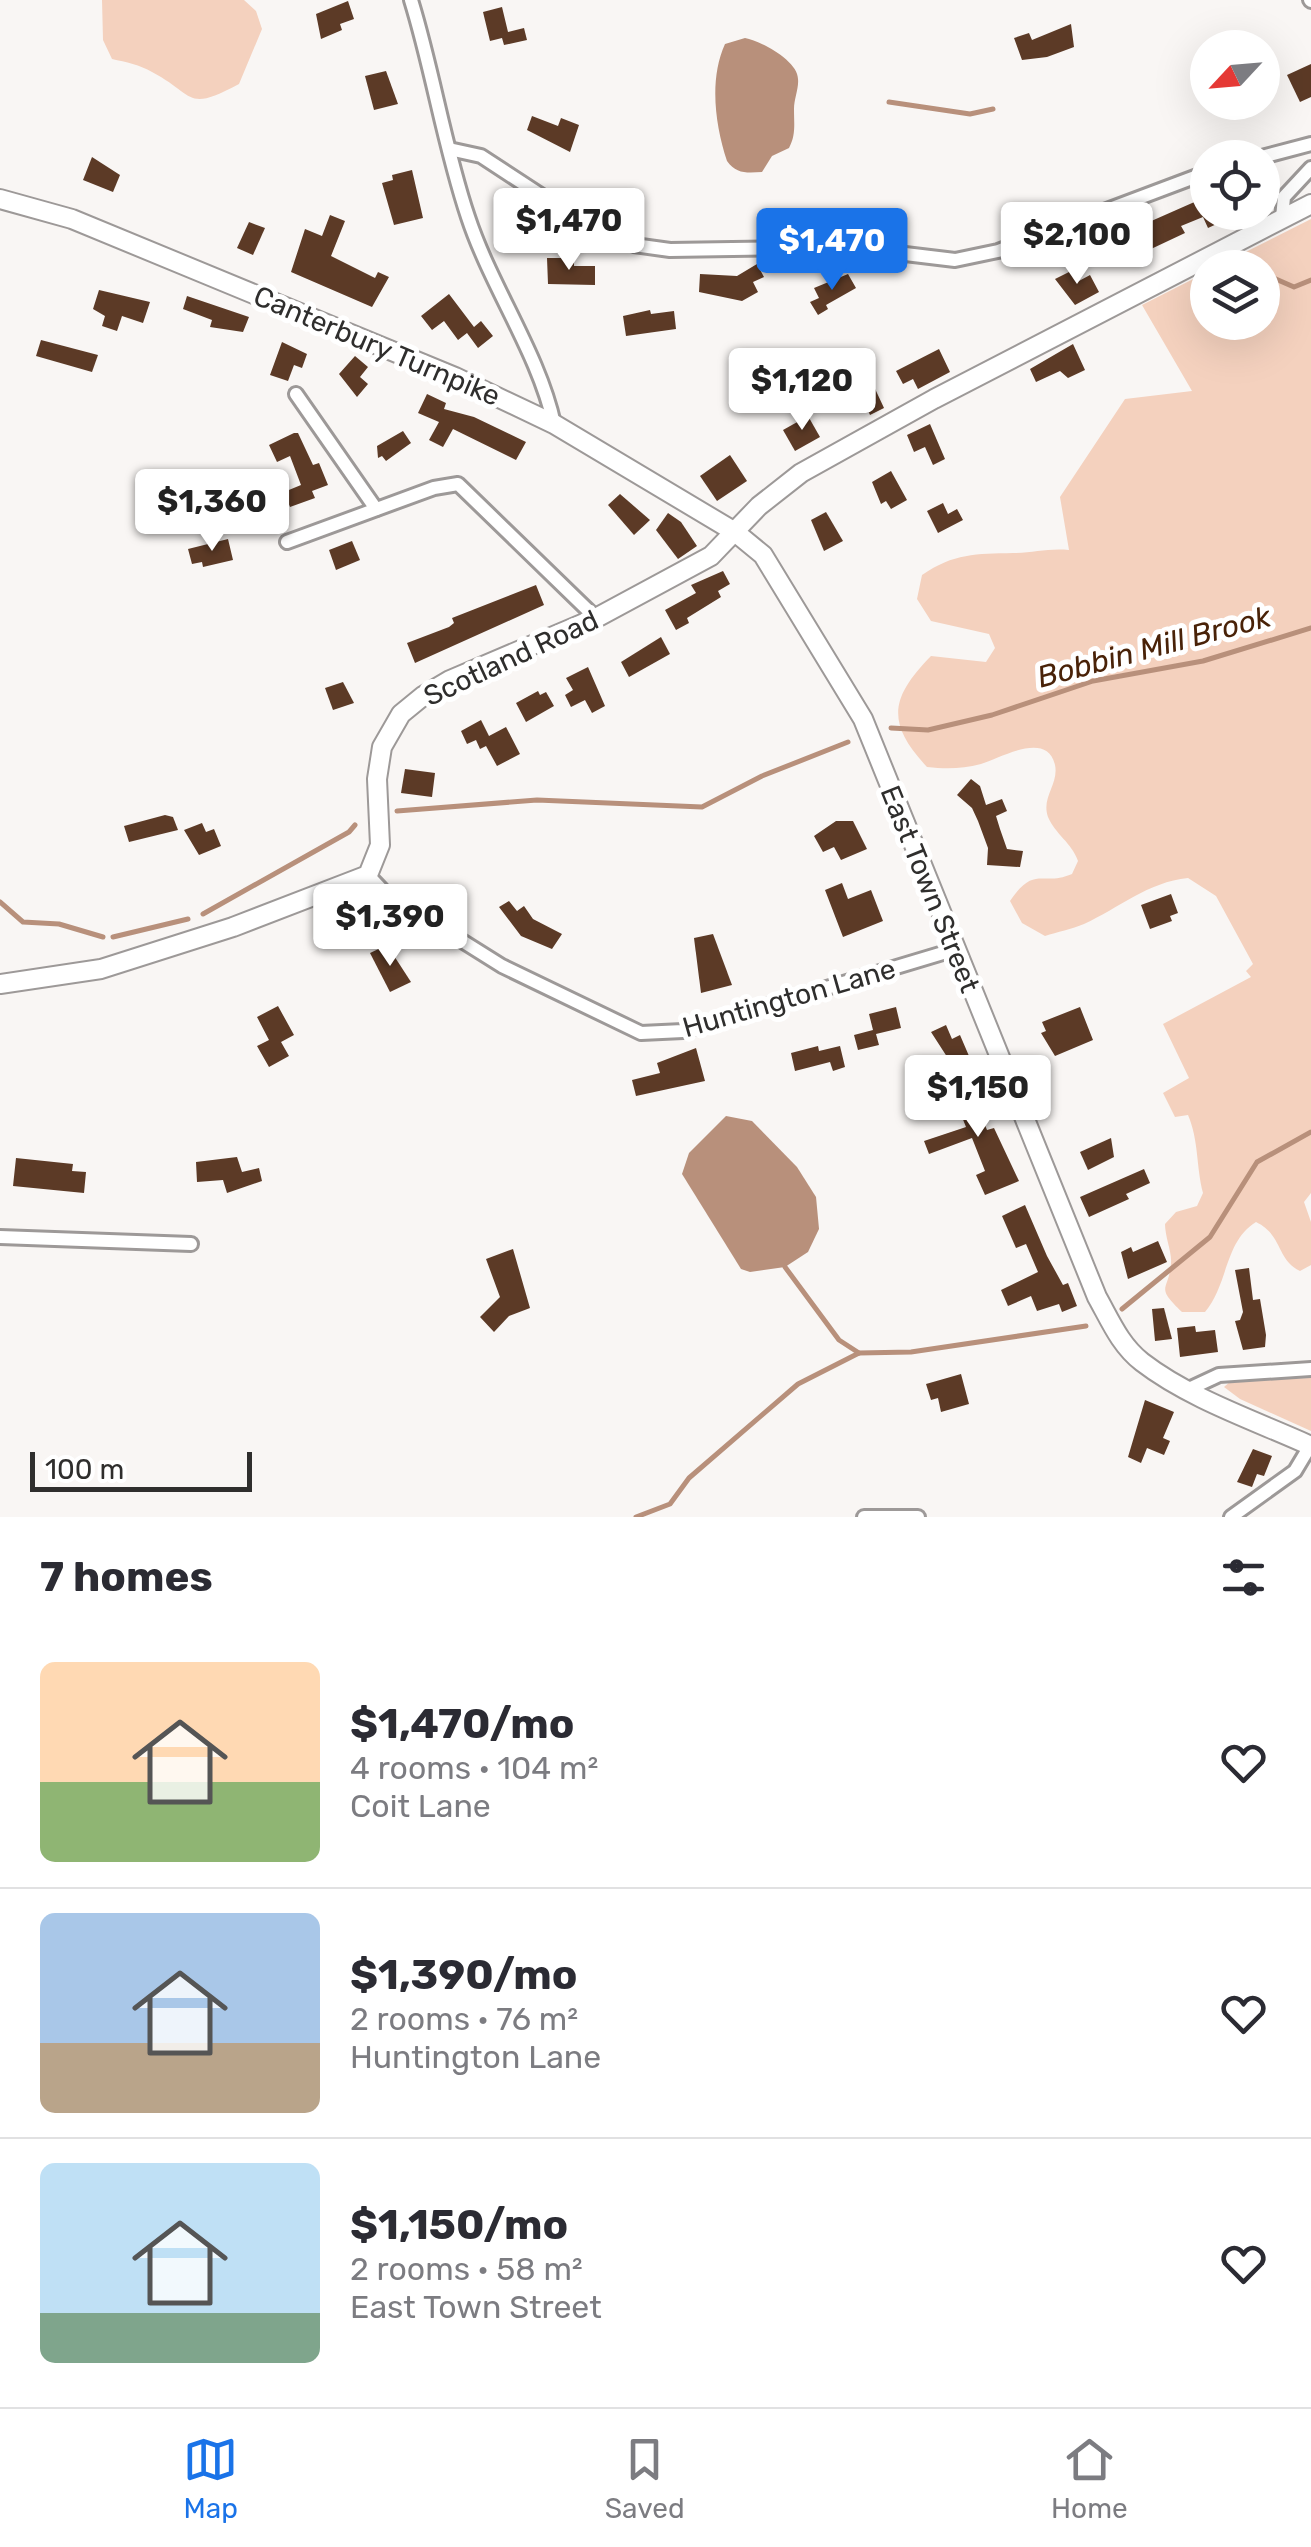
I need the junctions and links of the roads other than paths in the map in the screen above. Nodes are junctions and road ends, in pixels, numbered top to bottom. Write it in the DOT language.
graph roads {
  1 [pos="411,0"];
  2 [pos="1311,144"];
  3 [pos="449,149"];
  4 [pos="1280,152"];
  5 [pos="1311,168"];
  6 [pos="1190,179"];
  7 [pos="0,199"];
  8 [pos="1311,204"];
  9 [pos="1282,218"];
  10 [pos="296,394"];
  11 [pos="554,424"];
  12 [pos="376,509"];
  13 [pos="736,532"];
  14 [pos="287,542"];
  15 [pos="596,618"];
  16 [pos="368,874"];
  17 [pos="953,950"];
  18 [pos="0,984"];
  19 [pos="0,1237"];
  20 [pos="191,1244"];
  21 [pos="1311,1369"];
  22 [pos="1189,1389"];
  23 [pos="1311,1446"];
  24 [pos="864,1517"];
  25 [pos="918,1517"];
  26 [pos="1231,1517"];
  1 -- 3 [label="street"];
  2 -- 4 [label="street"];
  3 -- 6 [label="street"];
  3 -- 11 [label="street"];
  5 -- 9 [label="street"];
  7 -- 11 [label="street, Canterbury Turnpike"];
  8 -- 9 [label="street, Scotland Road"];
  9 -- 13 [label="street, Scotland Road"];
  10 -- 12 [label="street"];
  11 -- 13 [label="street, Canterbury Turnpike"];
  12 -- 14 [label="street"];
  12 -- 15 [label="street"];
  13 -- 15 [label="street, Scotland Road"];
  13 -- 17 [label="street, East Town Street"];
  15 -- 16 [label="street, Scotland Road"];
  16 -- 17 [label="street, Huntington Lane"];
  16 -- 18 [label="street"];
  17 -- 22 [label="street, East Town Street"];
  19 -- 20 [label="street"];
  21 -- 22 [label="street"];
  22 -- 23 [label="street, East Town Street"];
  23 -- 26 [label="street"];
  24 -- 25 [label="street"];
}
